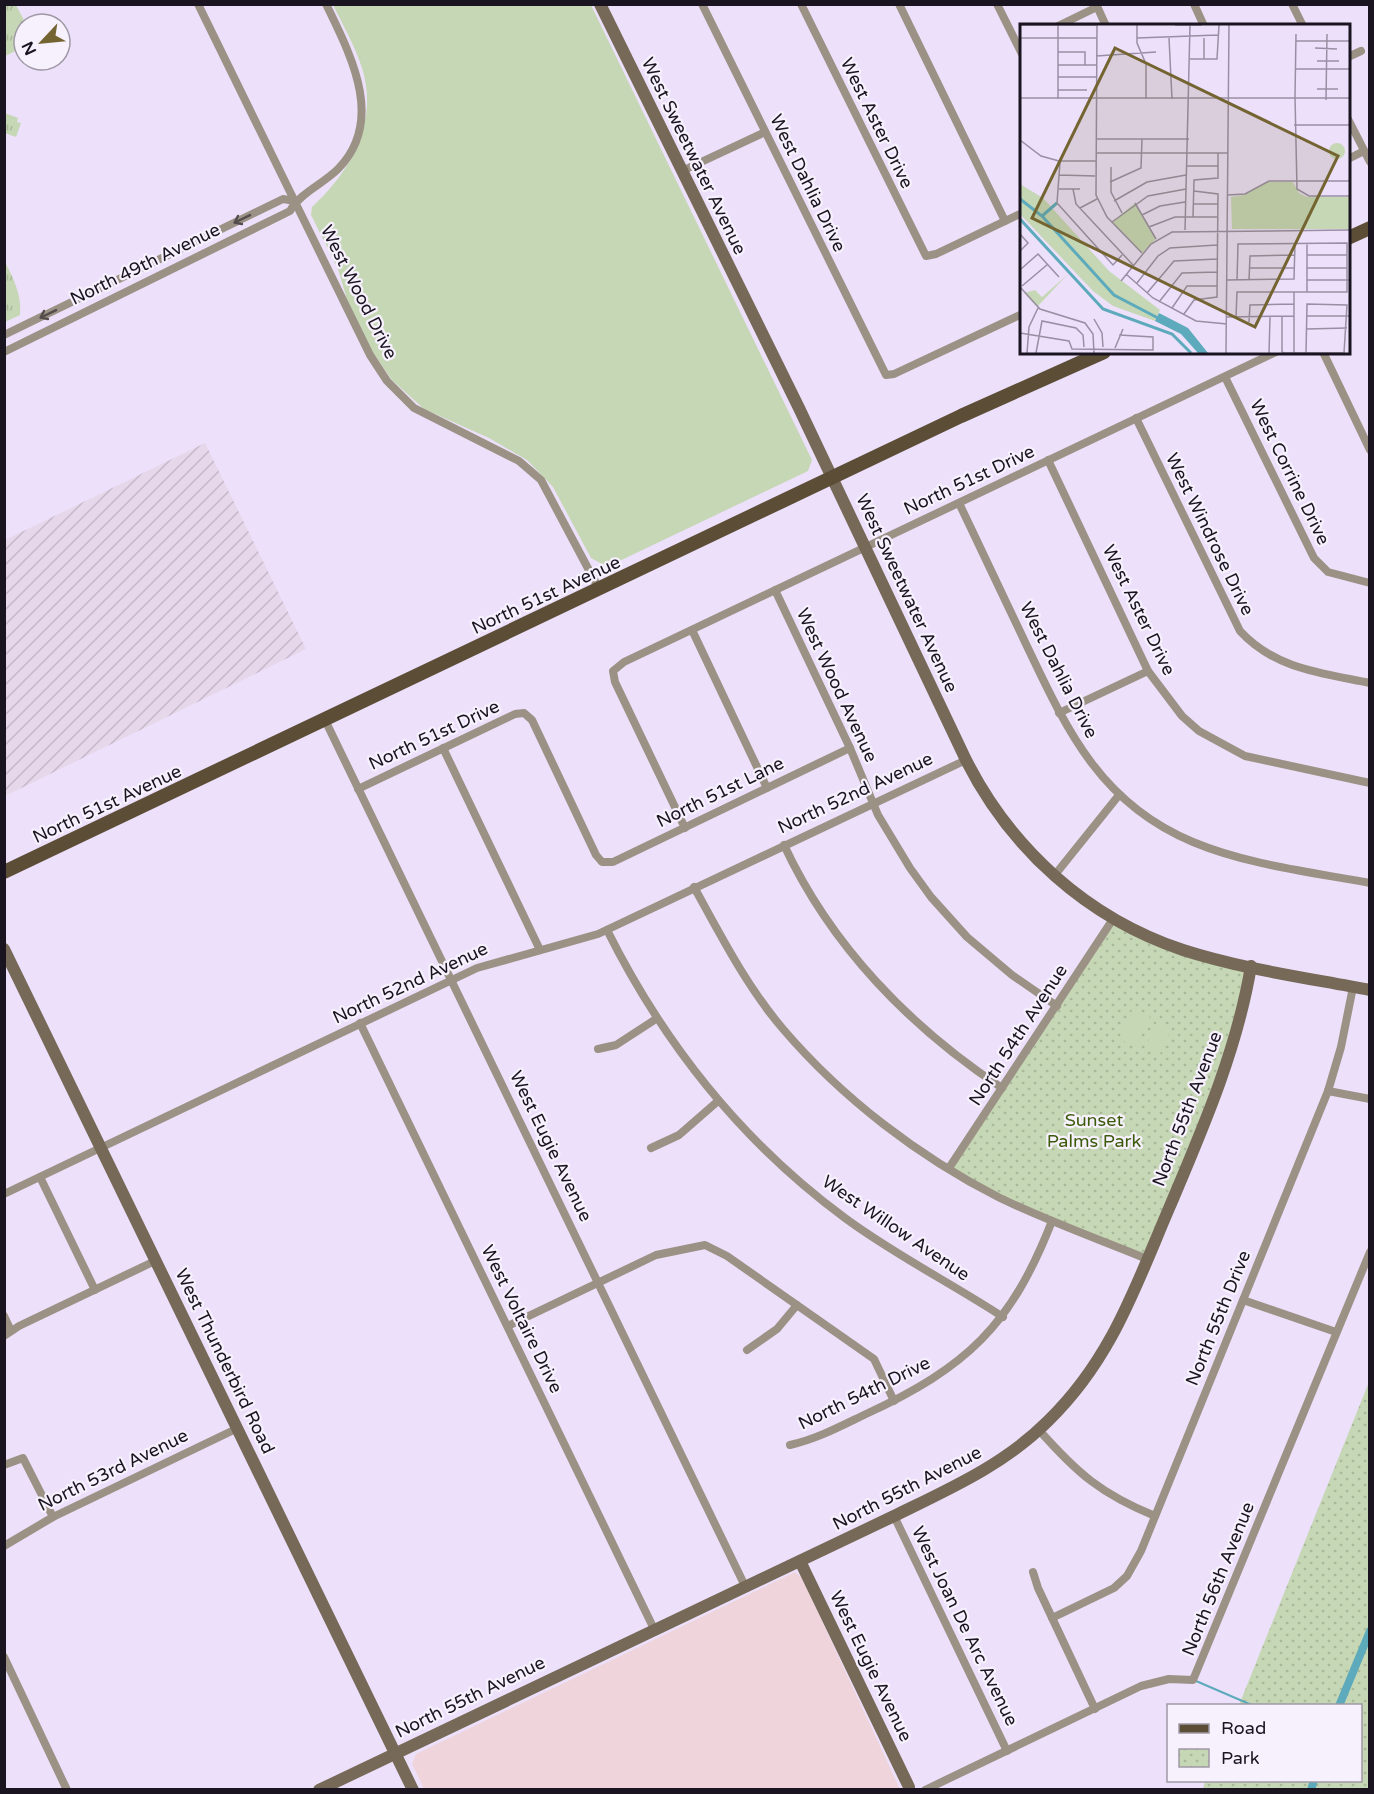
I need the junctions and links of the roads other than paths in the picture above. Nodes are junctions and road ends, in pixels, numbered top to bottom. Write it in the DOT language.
graph roads {
  1 [pos="198,4"];
  2 [pos="326,4"];
  3 [pos="600,4"];
  4 [pos="801,4"];
  5 [pos="899,4"];
  6 [pos="997,4"];
  7 [pos="1194,4"];
  8 [pos="1292,4"];
  9 [pos="703,5"];
  10 [pos="1096,6"];
  11 [pos="1062,24"];
  12 [pos="1105,24"];
  13 [pos="1203,24"];
  14 [pos="1302,24"];
  15 [pos="1019,44"];
  16 [pos="1361,51"];
  17 [pos="1350,56"];
  18 [pos="1350,123"];
  19 [pos="765,132"];
  20 [pos="1364,151"];
  21 [pos="1350,158"];
  22 [pos="1370,162"];
  23 [pos="682,171"];
  24 [pos="295,201"];
  25 [pos="1020,214"];
  26 [pos="1005,221"];
  27 [pos="1370,228"];
  28 [pos="1350,237"];
  29 [pos="1020,315"];
  30 [pos="4,335"];
  31 [pos="4,352"];
  32 [pos="1100,354"];
  33 [pos="1272,354"];
  34 [pos="1324,354"];
  35 [pos="1226,377"];
  36 [pos="1136,418"];
  37 [pos="1370,450"];
  38 [pos="1048,460"];
  39 [pos="833,478"];
  40 [pos="959,502"];
  41 [pos="866,547"];
  42 [pos="1370,583"];
  43 [pos="599,589"];
  44 [pos="775,590"];
  45 [pos="692,630"];
  46 [pos="1148,671"];
  47 [pos="1370,683"];
  48 [pos="1059,713"];
  49 [pos="325,720"];
  50 [pos="443,748"];
  51 [pos="850,748"];
  52 [pos="966,760"];
  53 [pos="1370,783"];
  54 [pos="767,788"];
  55 [pos="358,789"];
  56 [pos="1119,795"];
  57 [pos="872,804"];
  58 [pos="685,828"];
  59 [pos="784,845"];
  60 [pos="602,862"];
  61 [pos="4,872"];
  62 [pos="1054,876"];
  63 [pos="1370,884"];
  64 [pos="694,887"];
  65 [pos="1113,919"];
  66 [pos="606,930"];
  67 [pos="4,949"];
  68 [pos="540,950"];
  69 [pos="1251,966"];
  70 [pos="450,980"];
  71 [pos="1353,987"];
  72 [pos="1370,990"];
  73 [pos="1057,1006"];
  74 [pos="656,1019"];
  75 [pos="360,1023"];
  76 [pos="598,1049"];
  77 [pos="1002,1088"];
  78 [pos="1328,1091"];
  79 [pos="1370,1099"];
  80 [pos="718,1101"];
  81 [pos="102,1147"];
  82 [pos="651,1148"];
  83 [pos="949,1168"];
  84 [pos="40,1177"];
  85 [pos="4,1194"];
  86 [pos="1052,1221"];
  87 [pos="1370,1252"];
  88 [pos="1147,1259"];
  89 [pos="157,1260"];
  90 [pos="597,1283"];
  91 [pos="95,1290"];
  92 [pos="1243,1300"];
  93 [pos="797,1305"];
  94 [pos="4,1316"];
  95 [pos="1003,1317"];
  96 [pos="508,1326"];
  97 [pos="1336,1332"];
  98 [pos="8,1334"];
  99 [pos="747,1350"];
  100 [pos="894,1401"];
  101 [pos="238,1428"];
  102 [pos="1039,1430"];
  103 [pos="790,1445"];
  104 [pos="4,1465"];
  105 [pos="894,1516"];
  106 [pos="1155,1516"];
  107 [pos="53,1517"];
  108 [pos="4,1546"];
  109 [pos="800,1561"];
  110 [pos="1033,1572"];
  111 [pos="745,1586"];
  112 [pos="1052,1618"];
  113 [pos="654,1629"];
  114 [pos="4,1657"];
  115 [pos="1095,1709"];
  116 [pos="1006,1751"];
  117 [pos="395,1753"];
  118 [pos="911,1789"];
  119 [pos="67,1790"];
  120 [pos="320,1790"];
  121 [pos="413,1790"];
  122 [pos="925,1790"];
  1 -- 24 [label="street, West Wood Drive"];
  2 -- 24 [label="street, North 49th Avenue"];
  3 -- 23 [label="street, West Sweetwater Avenue"];
  4 -- 26 [label="street, West Aster Drive"];
  5 -- 26 [label="street"];
  6 -- 15 [label="street"];
  7 -- 13 [label="street"];
  8 -- 14 [label="street"];
  9 -- 19 [label="street, West Dahlia Drive"];
  10 -- 11 [label="street"];
  10 -- 12 [label="street"];
  16 -- 17 [label="street"];
  18 -- 20 [label="street"];
  19 -- 23 [label="street"];
  19 -- 29 [label="street, West Dahlia Drive"];
  20 -- 21 [label="street"];
  20 -- 22 [label="street"];
  23 -- 39 [label="street, West Sweetwater Avenue"];
  24 -- 30 [label="street, North 49th Avenue, one-way"];
  24 -- 31 [label="street, North 49th Avenue"];
  24 -- 43 [label="street, West Wood Drive"];
  25 -- 26 [label="street"];
  27 -- 28 [label="main road"];
  32 -- 39 [label="main road, North 51st Avenue"];
  33 -- 35 [label="street, North 51st Drive"];
  34 -- 37 [label="street"];
  35 -- 36 [label="street, North 51st Drive"];
  35 -- 42 [label="street, West Corrine Drive"];
  36 -- 38 [label="street, North 51st Drive"];
  36 -- 47 [label="street, West Windrose Drive"];
  38 -- 40 [label="street, North 51st Drive"];
  38 -- 46 [label="street, West Aster Drive"];
  39 -- 41 [label="street, West Sweetwater Avenue"];
  39 -- 43 [label="main road, North 51st Avenue"];
  40 -- 41 [label="street, North 51st Drive"];
  40 -- 48 [label="street, West Dahlia Drive"];
  41 -- 44 [label="street, North 51st Drive"];
  41 -- 52 [label="street, West Sweetwater Avenue"];
  43 -- 49 [label="main road, North 51st Avenue"];
  44 -- 45 [label="street, North 51st Drive"];
  44 -- 51 [label="street, West Wood Avenue"];
  45 -- 54 [label="street"];
  45 -- 58 [label="street, North 51st Drive"];
  46 -- 48 [label="street"];
  46 -- 53 [label="street, West Aster Drive"];
  48 -- 56 [label="street, West Dahlia Drive"];
  49 -- 55 [label="street, West Eugie Avenue"];
  49 -- 61 [label="main road, North 51st Avenue"];
  50 -- 55 [label="street, North 51st Drive"];
  50 -- 60 [label="street, North 51st Drive"];
  50 -- 68 [label="street"];
  51 -- 54 [label="street, North 51st Lane"];
  51 -- 57 [label="street, West Wood Avenue"];
  52 -- 57 [label="street, North 52nd Avenue"];
  52 -- 62 [label="street, West Sweetwater Avenue"];
  54 -- 58 [label="street, North 51st Lane"];
  55 -- 70 [label="street, West Eugie Avenue"];
  56 -- 62 [label="street"];
  56 -- 63 [label="street, West Dahlia Drive"];
  57 -- 59 [label="street, North 52nd Avenue"];
  57 -- 73 [label="street, West Wood Avenue"];
  58 -- 60 [label="street, North 51st Lane"];
  59 -- 64 [label="street, North 52nd Avenue"];
  59 -- 77 [label="street"];
  62 -- 65 [label="street, West Sweetwater Avenue"];
  64 -- 66 [label="street, North 52nd Avenue"];
  64 -- 83 [label="street"];
  65 -- 69 [label="street, West Sweetwater Avenue"];
  65 -- 73 [label="street, North 54th Avenue"];
  66 -- 68 [label="street, North 52nd Avenue"];
  66 -- 74 [label="street, West Willow Avenue"];
  67 -- 81 [label="street, West Thunderbird Road"];
  68 -- 70 [label="street, North 52nd Avenue"];
  69 -- 71 [label="street, West Sweetwater Avenue"];
  69 -- 88 [label="street, North 55th Avenue"];
  70 -- 75 [label="street, North 52nd Avenue"];
  70 -- 90 [label="street, West Eugie Avenue"];
  71 -- 72 [label="street, West Sweetwater Avenue"];
  71 -- 78 [label="street, North 55th Drive"];
  73 -- 77 [label="street, North 54th Avenue"];
  74 -- 76 [label="street"];
  74 -- 80 [label="street, West Willow Avenue"];
  75 -- 81 [label="street, North 52nd Avenue"];
  75 -- 96 [label="street, West Voltaire Drive"];
  77 -- 83 [label="street, North 54th Avenue"];
  78 -- 79 [label="street"];
  78 -- 92 [label="street, North 55th Drive"];
  80 -- 82 [label="street"];
  80 -- 95 [label="street, West Willow Avenue"];
  81 -- 84 [label="street, North 52nd Avenue"];
  81 -- 89 [label="street, West Thunderbird Road"];
  83 -- 86 [label="street"];
  84 -- 85 [label="street, North 52nd Avenue"];
  84 -- 91 [label="street"];
  86 -- 88 [label="street"];
  86 -- 95 [label="street, North 54th Drive"];
  87 -- 97 [label="street, North 56th Avenue"];
  88 -- 102 [label="street, North 55th Avenue"];
  89 -- 91 [label="street"];
  89 -- 101 [label="street, West Thunderbird Road"];
  90 -- 93 [label="street"];
  90 -- 96 [label="street"];
  90 -- 111 [label="street, West Eugie Avenue"];
  91 -- 98 [label="street"];
  92 -- 97 [label="street"];
  92 -- 106 [label="street, North 55th Drive"];
  93 -- 99 [label="street"];
  93 -- 100 [label="street"];
  94 -- 98 [label="street"];
  95 -- 100 [label="street, North 54th Drive"];
  96 -- 113 [label="street, West Voltaire Drive"];
  97 -- 115 [label="street, North 56th Avenue"];
  100 -- 103 [label="street, North 54th Drive"];
  101 -- 107 [label="street, North 53rd Avenue"];
  101 -- 117 [label="street, West Thunderbird Road"];
  102 -- 105 [label="street, North 55th Avenue"];
  102 -- 106 [label="street"];
  104 -- 107 [label="street"];
  105 -- 109 [label="street, North 55th Avenue"];
  105 -- 116 [label="street, West Joan De Arc Avenue"];
  106 -- 112 [label="street, North 55th Drive"];
  107 -- 108 [label="street, North 53rd Avenue"];
  109 -- 111 [label="street, North 55th Avenue"];
  109 -- 118 [label="street, West Eugie Avenue"];
  110 -- 112 [label="street"];
  111 -- 113 [label="street, North 55th Avenue"];
  112 -- 115 [label="street"];
  113 -- 117 [label="street, North 55th Avenue"];
  114 -- 119 [label="street"];
  115 -- 116 [label="street, North 56th Avenue"];
  116 -- 122 [label="street, North 56th Avenue"];
  117 -- 120 [label="street, North 55th Avenue"];
  117 -- 121 [label="street, West Thunderbird Road"];
}
